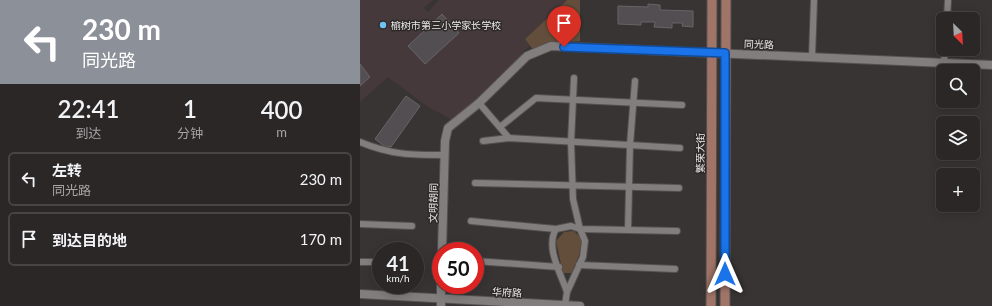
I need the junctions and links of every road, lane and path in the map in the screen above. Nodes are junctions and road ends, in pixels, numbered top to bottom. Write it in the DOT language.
graph roads {
  1 [pos="712,0"];
  2 [pos="726,0"];
  3 [pos="814,0"];
  4 [pos="948,0"];
  5 [pos="947,12"];
  6 [pos="711,52"];
  7 [pos="725,53"];
  8 [pos="944,56"];
  9 [pos="812,57"];
  10 [pos="944,62"];
  11 [pos="992,65"];
  12 [pos="574,78"];
  13 [pos="635,81"];
  14 [pos="572,99"];
  15 [pos="479,102"];
  16 [pos="634,102"];
  17 [pos="682,105"];
  18 [pos="500,127"];
  19 [pos="509,138"];
  20 [pos="445,141"];
  21 [pos="483,141"];
  22 [pos="360,142"];
  23 [pos="571,142"];
  24 [pos="630,145"];
  25 [pos="680,148"];
  26 [pos="444,155"];
  27 [pos="475,183"];
  28 [pos="572,184"];
  29 [pos="629,186"];
  30 [pos="679,188"];
  31 [pos="471,222"];
  32 [pos="360,224"];
  33 [pos="412,226"];
  34 [pos="556,229"];
  35 [pos="580,229"];
  36 [pos="628,230"];
  37 [pos="677,232"];
  38 [pos="442,242"];
  39 [pos="360,262"];
  40 [pos="372,262"];
  41 [pos="484,262"];
  42 [pos="580,265"];
  43 [pos="559,267"];
  44 [pos="676,269"];
  45 [pos="567,292"];
  46 [pos="360,294"];
  47 [pos="441,302"];
  48 [pos="565,305"];
  49 [pos="580,306"];
  50 [pos="711,306"];
  51 [pos="725,306"];
  1 -- 6 [label="main road, 繁荣大街"];
  2 -- 7 [label="main road"];
  3 -- 9 [label="street"];
  4 -- 5 [label="street"];
  6 -- 7 [label="street, 同光路"];
  6 -- 15 [label="street, 同光路"];
  6 -- 50 [label="main road, 繁荣大街"];
  7 -- 9 [label="street, 同光路"];
  7 -- 51 [label="main road"];
  8 -- 10 [label="street"];
  9 -- 10 [label="street, 同光路"];
  10 -- 11 [label="street, 同光路"];
  12 -- 14 [label="street"];
  13 -- 16 [label="street"];
  14 -- 16 [label="street"];
  14 -- 18 [label="street"];
  14 -- 23 [label="street"];
  15 -- 18 [label="street"];
  15 -- 20 [label="street, 同光路"];
  16 -- 17 [label="street"];
  16 -- 24 [label="street"];
  18 -- 19 [label="street"];
  19 -- 21 [label="street"];
  19 -- 23 [label="street"];
  20 -- 26 [label="street, 文明胡同"];
  22 -- 26 [label="street"];
  23 -- 24 [label="street"];
  23 -- 28 [label="street"];
  24 -- 25 [label="street"];
  24 -- 29 [label="street"];
  26 -- 38 [label="street, 文明胡同"];
  27 -- 28 [label="street"];
  28 -- 29 [label="street"];
  28 -- 35 [label="street"];
  29 -- 30 [label="street"];
  29 -- 36 [label="street"];
  31 -- 34 [label="street"];
  32 -- 33 [label="street"];
  34 -- 35 [label="street"];
  34 -- 43 [label="street"];
  35 -- 36 [label="street"];
  35 -- 42 [label="street"];
  36 -- 37 [label="street"];
  39 -- 40 [label="street"];
  41 -- 43 [label="street"];
  42 -- 44 [label="street"];
  42 -- 45 [label="street"];
  43 -- 45 [label="street"];
  45 -- 48 [label="street"];
  46 -- 47 [label="street, 华府路"];
  47 -- 48 [label="street, 华府路"];
  48 -- 49 [label="street, 华府路"];
}
